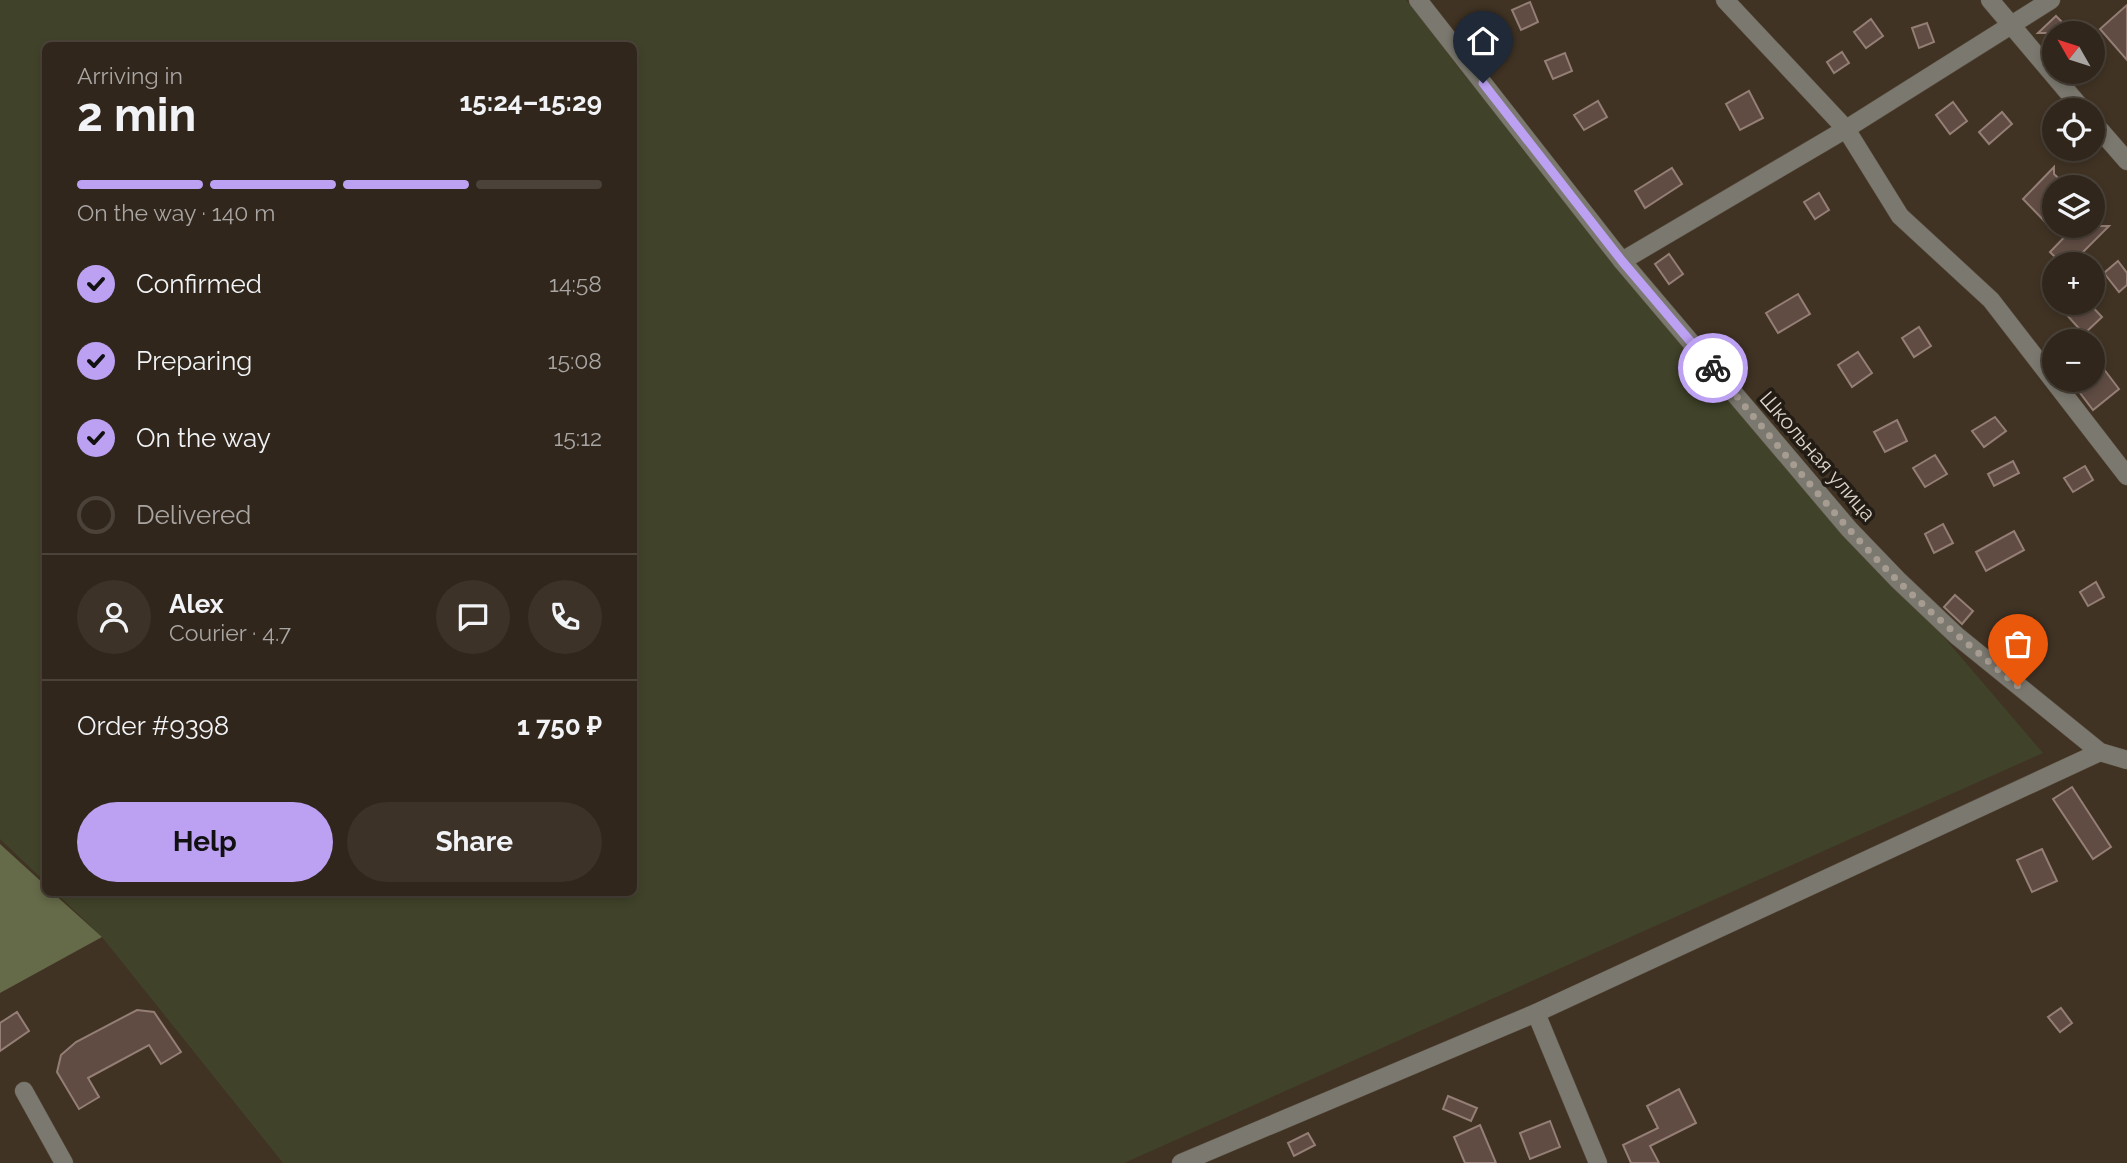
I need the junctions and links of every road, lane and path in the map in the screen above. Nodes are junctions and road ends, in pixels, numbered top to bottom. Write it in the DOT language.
graph roads {
  1 [pos="1418,0"];
  2 [pos="1725,0"];
  3 [pos="1990,0"];
  4 [pos="2051,0"];
  5 [pos="2011,27"];
  6 [pos="2073,98"];
  7 [pos="1846,129"];
  8 [pos="2105,136"];
  9 [pos="2127,161"];
  10 [pos="1622,261"];
  11 [pos="2127,476"];
  12 [pos="2100,752"];
  13 [pos="2127,760"];
  14 [pos="1536,1013"];
  15 [pos="24,1091"];
  16 [pos="64,1163"];
  17 [pos="1181,1163"];
  18 [pos="1598,1163"];
  1 -- 10 [label="street, Школьная улица"];
  2 -- 7 [label="street"];
  3 -- 5 [label="street"];
  4 -- 5 [label="street"];
  5 -- 6 [label="street"];
  5 -- 7 [label="street"];
  7 -- 10 [label="street"];
  7 -- 11 [label="street"];
  8 -- 9 [label="street"];
  10 -- 12 [label="street, Школьная улица"];
  12 -- 13 [label="street, Школьная улица"];
  12 -- 14 [label="street"];
  14 -- 17 [label="street"];
  14 -- 18 [label="street"];
  15 -- 16 [label="street"];
}
